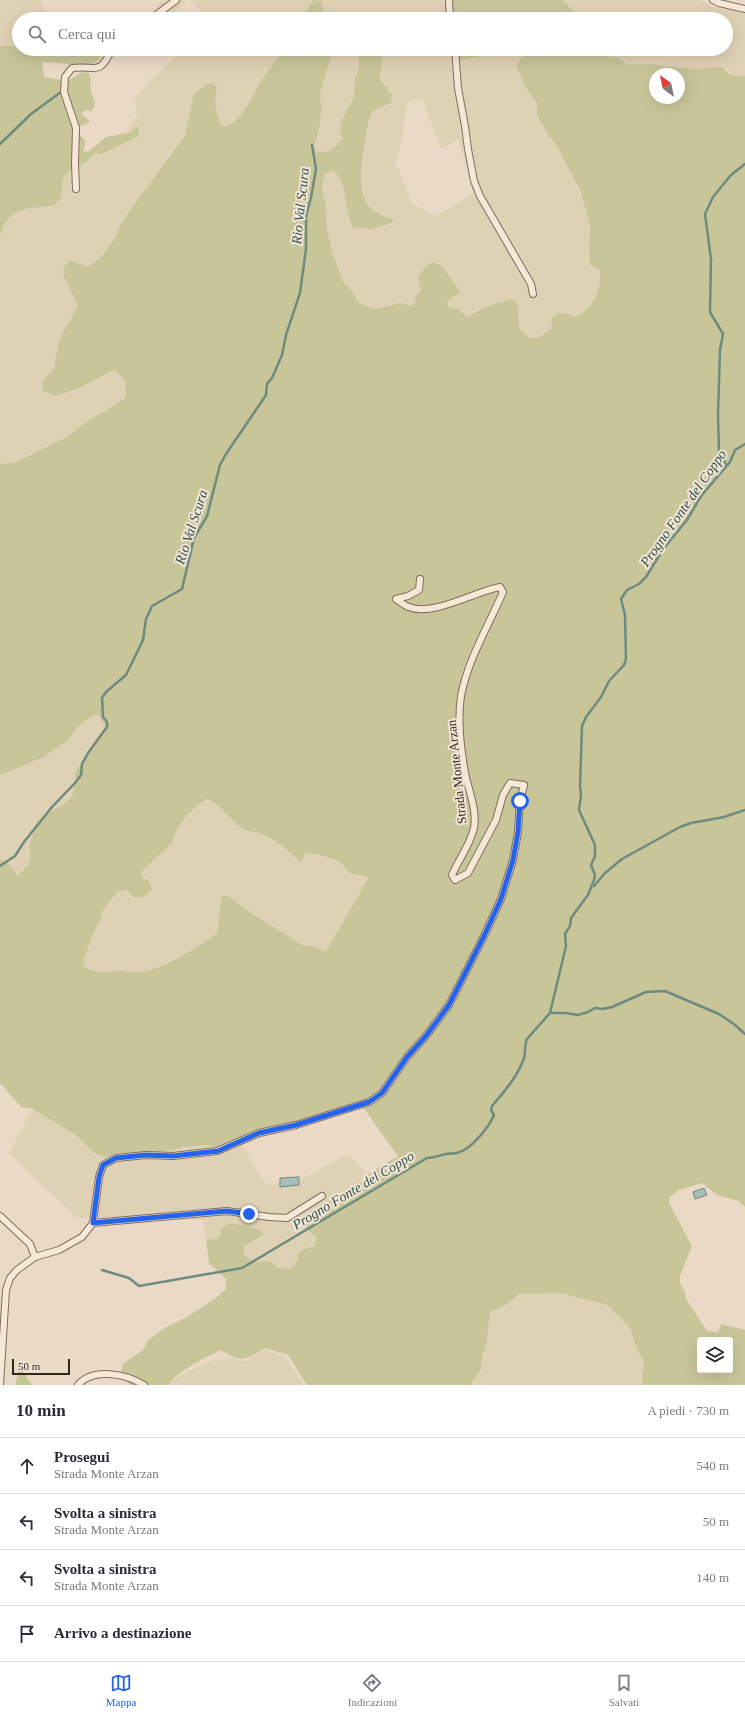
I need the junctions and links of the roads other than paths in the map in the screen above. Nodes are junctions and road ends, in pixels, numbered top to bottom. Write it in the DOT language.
graph roads {
  1 [pos="176,0"];
  2 [pos="450,0"];
  3 [pos="712,0"];
  4 [pos="745,9"];
  5 [pos="160,12"];
  6 [pos="450,12"];
  7 [pos="109,56"];
  8 [pos="456,56"];
  9 [pos="76,189"];
  10 [pos="533,294"];
  11 [pos="420,579"];
  12 [pos="322,1196"];
  13 [pos="0,1216"];
  14 [pos="93,1223"];
  15 [pos="35,1257"];
  16 [pos="0,1385"];
  17 [pos="78,1385"];
  18 [pos="144,1385"];
  1 -- 5 [label="street"];
  2 -- 6 [label="street"];
  3 -- 4 [label="street"];
  7 -- 9 [label="street"];
  8 -- 10 [label="street"];
  11 -- 14 [label="street, Strada Monte Arzan"];
  12 -- 14 [label="street"];
  13 -- 15 [label="street"];
  14 -- 15 [label="street"];
  15 -- 16 [label="street"];
  17 -- 18 [label="street"];
}
